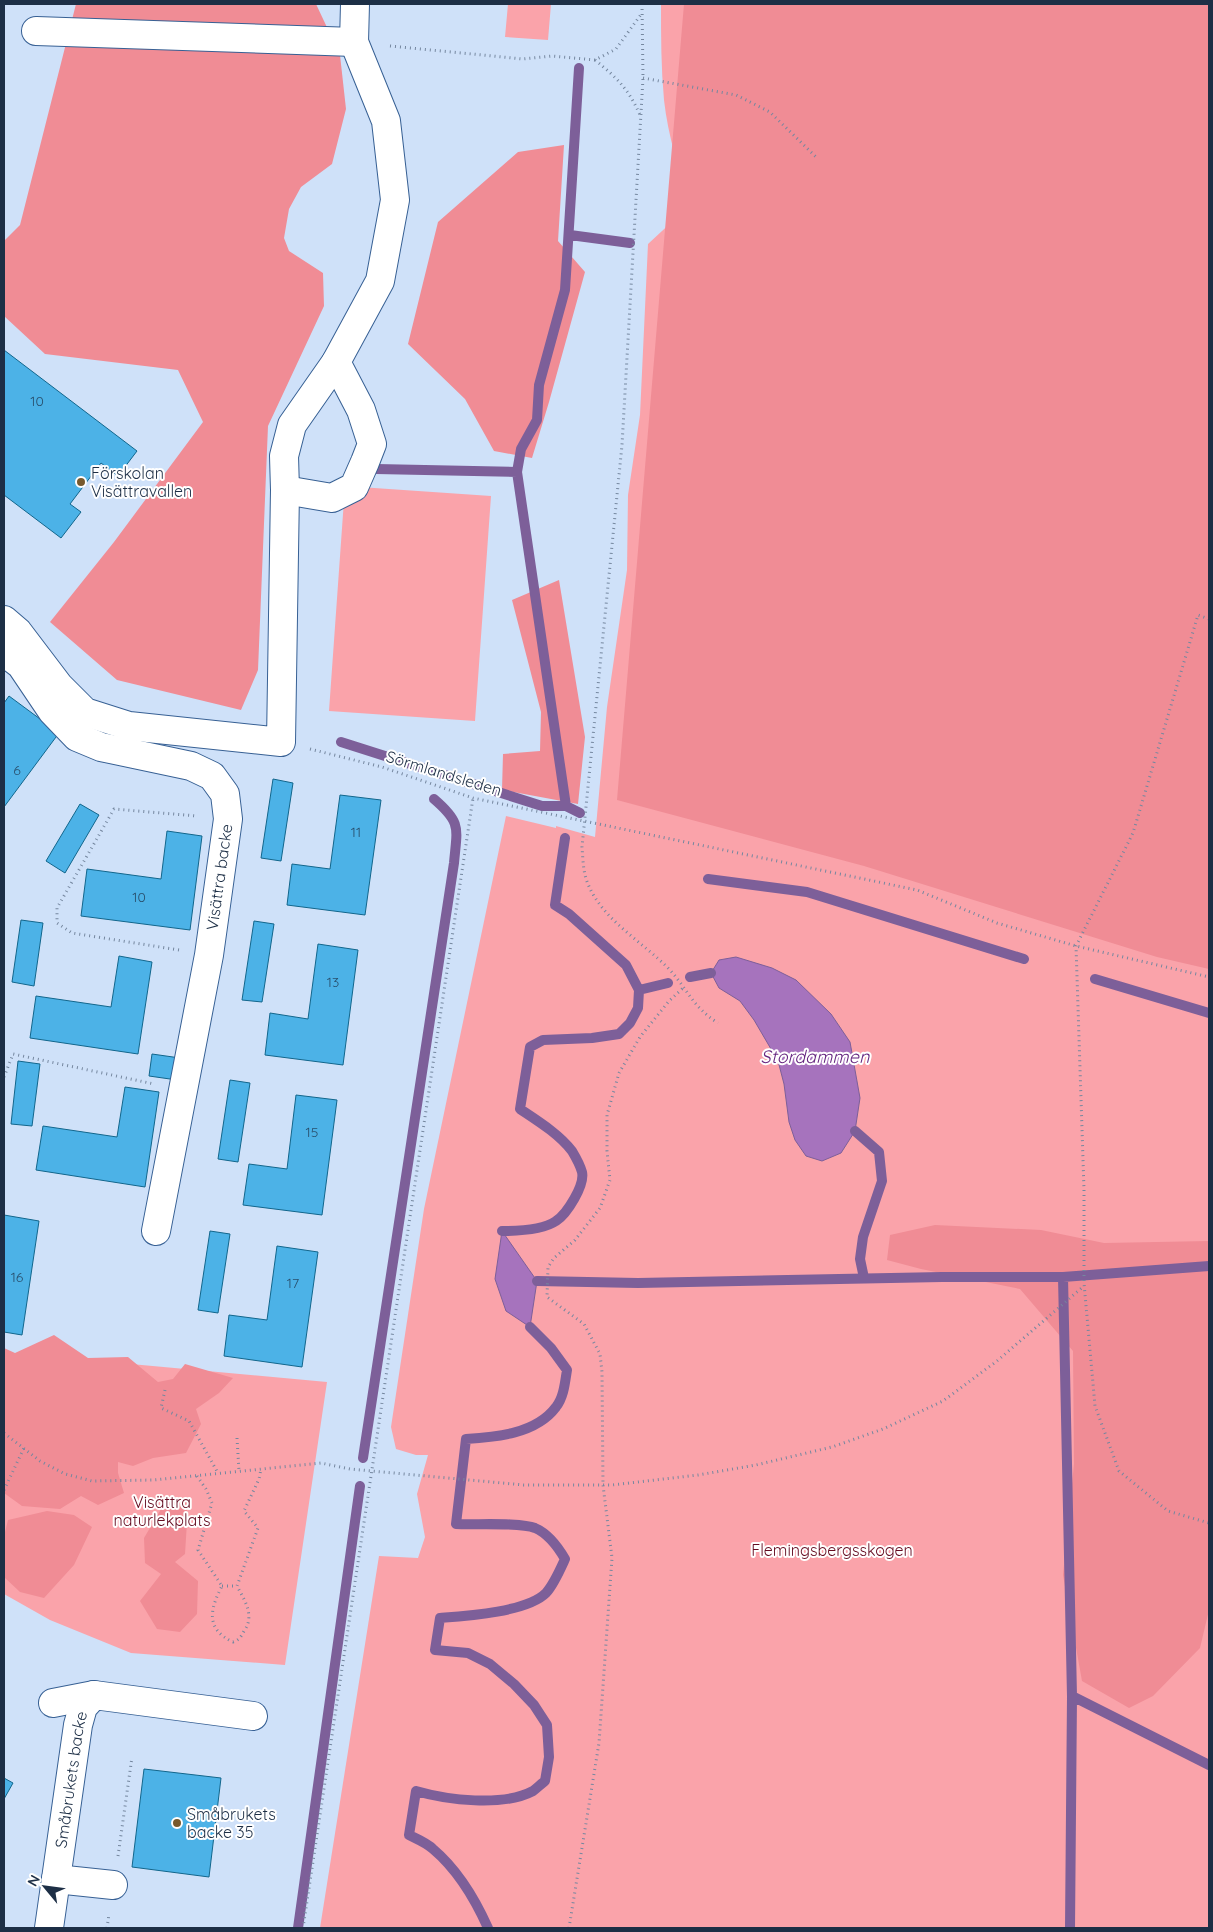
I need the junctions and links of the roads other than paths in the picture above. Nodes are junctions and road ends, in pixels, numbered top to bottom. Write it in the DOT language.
graph roads {
  1 [pos="355,4"];
  2 [pos="36,31"];
  3 [pos="354,42"];
  4 [pos="336,362"];
  5 [pos="285,490"];
  6 [pos="4,620"];
  7 [pos="4,652"];
  8 [pos="156,1231"];
  9 [pos="94,1695"];
  10 [pos="53,1703"];
  11 [pos="253,1716"];
  12 [pos="56,1879"];
  13 [pos="113,1886"];
  14 [pos="49,1928"];
  1 -- 3 [label="street"];
  2 -- 3 [label="street"];
  3 -- 4 [label="street"];
  4 -- 5 [label="street"];
  4 -- 5 [label="street"];
  5 -- 6 [label="street"];
  7 -- 8 [label="street, Visättra backe"];
  9 -- 10 [label="street, Småbrukets backe"];
  9 -- 11 [label="street, Småbrukets backe"];
  9 -- 12 [label="street, Småbrukets backe"];
  12 -- 13 [label="street"];
  12 -- 14 [label="street, Småbrukets backe"];
}
